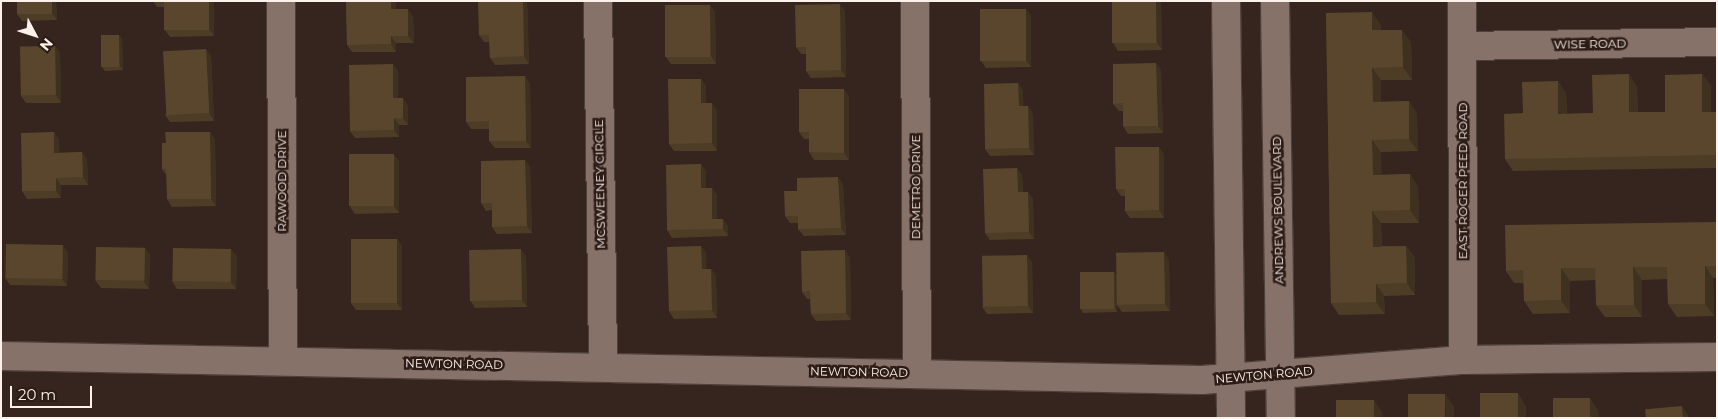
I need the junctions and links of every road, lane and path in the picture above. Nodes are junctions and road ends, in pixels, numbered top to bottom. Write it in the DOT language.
graph roads {
  1 [pos="281,1"];
  2 [pos="598,1"];
  3 [pos="915,1"];
  4 [pos="1226,1"];
  5 [pos="1275,1"];
  6 [pos="1462,1"];
  7 [pos="1717,42"];
  8 [pos="1463,46"];
  9 [pos="1,356"];
  10 [pos="1717,357"];
  11 [pos="1463,360"];
  12 [pos="283,361"];
  13 [pos="603,366"];
  14 [pos="1280,373"];
  15 [pos="917,374"];
  16 [pos="1231,378"];
  17 [pos="1231,418"];
  18 [pos="1281,418"];
  1 -- 12 [label="street, RAWOOD DRIVE"];
  2 -- 13 [label="street, MCSWEENEY CIRCLE"];
  3 -- 15 [label="street, DEMETRO DRIVE"];
  4 -- 16 [label="street"];
  5 -- 14 [label="street, ANDREWS BOULEVARD"];
  6 -- 8 [label="street, EAST ROGER PEED ROAD"];
  7 -- 8 [label="street, WISE ROAD"];
  8 -- 11 [label="street, EAST ROGER PEED ROAD"];
  9 -- 12 [label="street, NEWTON ROAD"];
  10 -- 11 [label="street, NEWTON ROAD"];
  11 -- 14 [label="street, NEWTON ROAD"];
  12 -- 13 [label="street, NEWTON ROAD"];
  13 -- 15 [label="street, NEWTON ROAD"];
  14 -- 16 [label="street, NEWTON ROAD"];
  14 -- 18 [label="street, ANDREWS BOULEVARD"];
  15 -- 16 [label="street, NEWTON ROAD"];
  16 -- 17 [label="street"];
}
